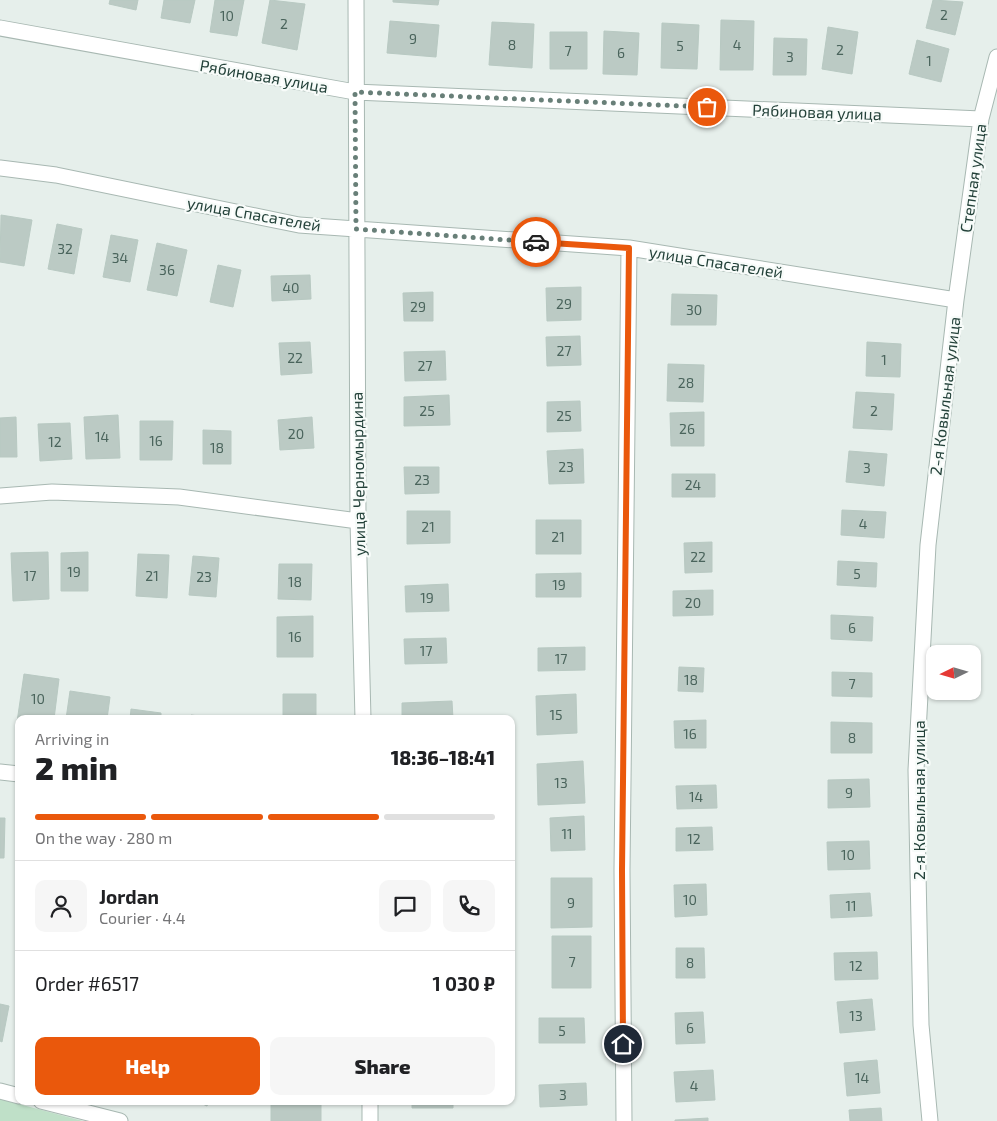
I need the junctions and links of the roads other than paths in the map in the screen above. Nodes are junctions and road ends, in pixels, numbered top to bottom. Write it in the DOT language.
graph roads {
  1 [pos="356,0"];
  2 [pos="0,28"];
  3 [pos="997,57"];
  4 [pos="355,92"];
  5 [pos="981,119"];
  6 [pos="0,168"];
  7 [pos="356,229"];
  8 [pos="629,248"];
  9 [pos="956,300"];
  10 [pos="0,496"];
  11 [pos="358,521"];
  12 [pos="362,715"];
  13 [pos="0,772"];
  14 [pos="15,774"];
  15 [pos="0,1091"];
  16 [pos="15,1095"];
  17 [pos="57,1105"];
  18 [pos="370,1105"];
  19 [pos="120,1121"];
  20 [pos="370,1121"];
  21 [pos="624,1121"];
  22 [pos="930,1121"];
  1 -- 4 [label="street, улица Черномырдина"];
  2 -- 4 [label="street, Рябиновая улица"];
  3 -- 5 [label="street, Степная улица"];
  4 -- 5 [label="street, Рябиновая улица"];
  4 -- 7 [label="street, улица Черномырдина"];
  5 -- 9 [label="street, Степная улица"];
  6 -- 7 [label="street, улица Спасателей"];
  7 -- 8 [label="street, улица Спасателей"];
  7 -- 11 [label="street, улица Черномырдина"];
  8 -- 9 [label="street, улица Спасателей"];
  8 -- 21 [label="street"];
  9 -- 22 [label="street, 2-я Ковыльная улица"];
  10 -- 11 [label="street"];
  11 -- 12 [label="street, улица Черномырдина"];
  13 -- 14 [label="street"];
  15 -- 16 [label="street"];
  17 -- 19 [label="street"];
  18 -- 20 [label="street"];
}
